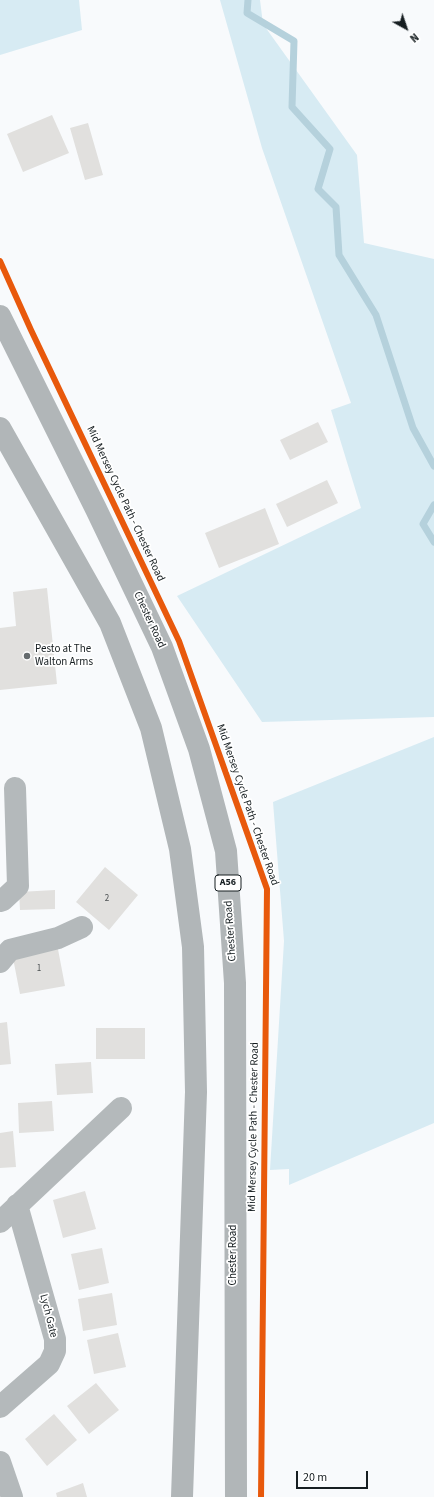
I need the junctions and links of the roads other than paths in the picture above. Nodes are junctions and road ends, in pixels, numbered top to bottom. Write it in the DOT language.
graph roads {
  1 [pos="0,317"];
  2 [pos="0,428"];
  3 [pos="15,788"];
  4 [pos="0,901"];
  5 [pos="82,927"];
  6 [pos="0,962"];
  7 [pos="121,1108"];
  8 [pos="17,1205"];
  9 [pos="0,1222"];
  10 [pos="0,1408"];
  11 [pos="0,1462"];
  12 [pos="12,1497"];
  13 [pos="182,1497"];
  14 [pos="236,1497"];
  1 -- 14 [label="highway, Chester Road / A56"];
  2 -- 13 [label="highway"];
  3 -- 4 [label="street"];
  5 -- 6 [label="street"];
  7 -- 8 [label="street"];
  8 -- 9 [label="street"];
  8 -- 10 [label="street, Lych Gate"];
  11 -- 12 [label="street"];
}
